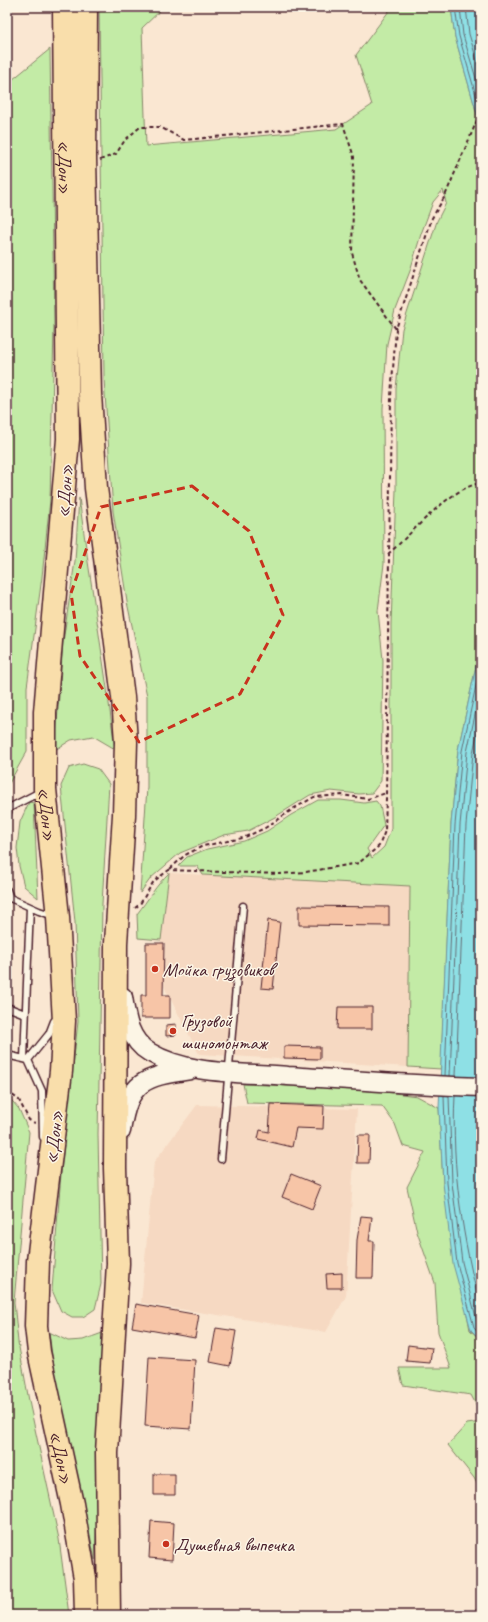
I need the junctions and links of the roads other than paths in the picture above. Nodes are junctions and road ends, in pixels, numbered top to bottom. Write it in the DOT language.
graph roads {
  1 [pos="64,7"];
  2 [pos="86,7"];
  3 [pos="45,789"];
  4 [pos="7,816"];
  5 [pos="7,890"];
  6 [pos="243,906"];
  7 [pos="30,907"];
  8 [pos="58,917"];
  9 [pos="116,933"];
  10 [pos="60,952"];
  11 [pos="7,1007"];
  12 [pos="26,1014"];
  13 [pos="7,1055"];
  14 [pos="26,1060"];
  15 [pos="197,1069"];
  16 [pos="229,1071"];
  17 [pos="481,1088"];
  18 [pos="43,1146"];
  19 [pos="44,1154"];
  20 [pos="221,1158"];
  21 [pos="115,1168"];
  22 [pos="45,1199"];
  23 [pos="86,1615"];
  24 [pos="109,1615"];
  1 -- 3 [label="highway, «Дон»"];
  2 -- 9 [label="highway, «Дон»"];
  3 -- 4 [label="lane"];
  3 -- 8 [label="highway, «Дон»"];
  5 -- 7 [label="lane"];
  6 -- 16 [label="lane"];
  7 -- 8 [label="lane"];
  7 -- 12 [label="lane"];
  8 -- 10 [label="highway, «Дон»"];
  9 -- 15 [label="main road"];
  9 -- 21 [label="highway, «Дон»"];
  10 -- 14 [label="lane"];
  10 -- 22 [label="highway, «Дон»"];
  11 -- 12 [label="lane"];
  12 -- 14 [label="lane"];
  13 -- 14 [label="lane"];
  14 -- 18 [label="lane"];
  15 -- 16 [label="main road"];
  15 -- 21 [label="main road"];
  16 -- 17 [label="main road"];
  16 -- 20 [label="lane"];
  19 -- 22 [label="lane"];
  21 -- 24 [label="highway, «Дон»"];
  22 -- 23 [label="highway, «Дон»"];
}
